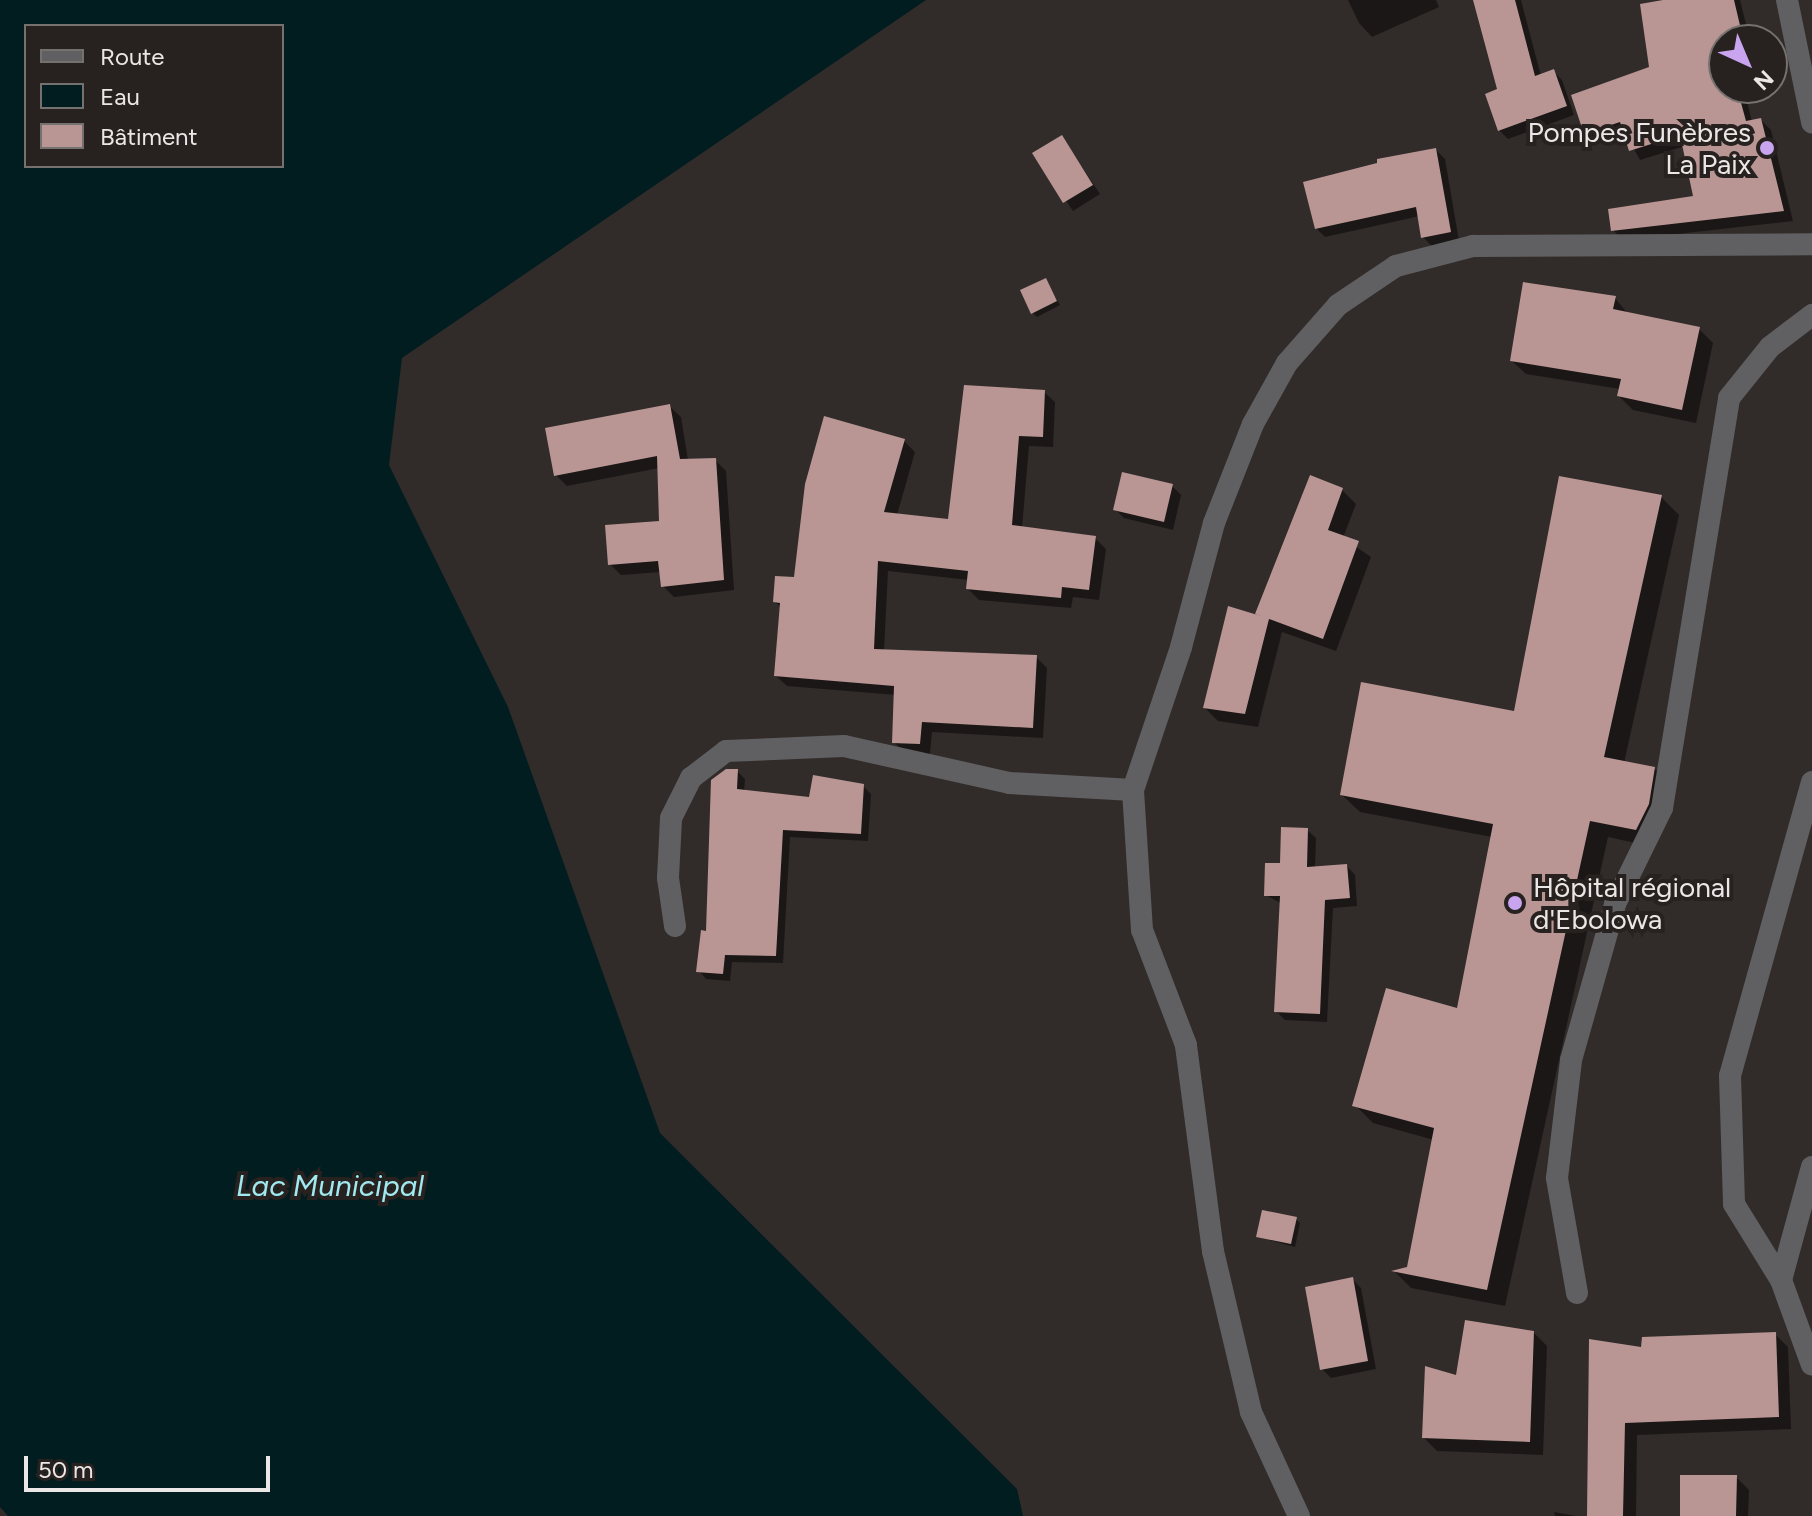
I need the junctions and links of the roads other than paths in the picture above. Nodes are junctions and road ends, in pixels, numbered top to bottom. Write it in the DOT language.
graph roads {
  1 [pos="1787,0"];
  2 [pos="1812,122"];
  3 [pos="1812,244"];
  4 [pos="1812,315"];
  5 [pos="1812,783"];
  6 [pos="1133,790"];
  7 [pos="675,926"];
  8 [pos="1812,1167"];
  9 [pos="1781,1280"];
  10 [pos="1577,1293"];
  11 [pos="1812,1365"];
  12 [pos="1299,1516"];
  1 -- 2 [label="street"];
  3 -- 6 [label="street"];
  4 -- 10 [label="street"];
  5 -- 9 [label="street"];
  6 -- 7 [label="street"];
  6 -- 12 [label="street"];
  8 -- 9 [label="street"];
  9 -- 11 [label="street"];
}
